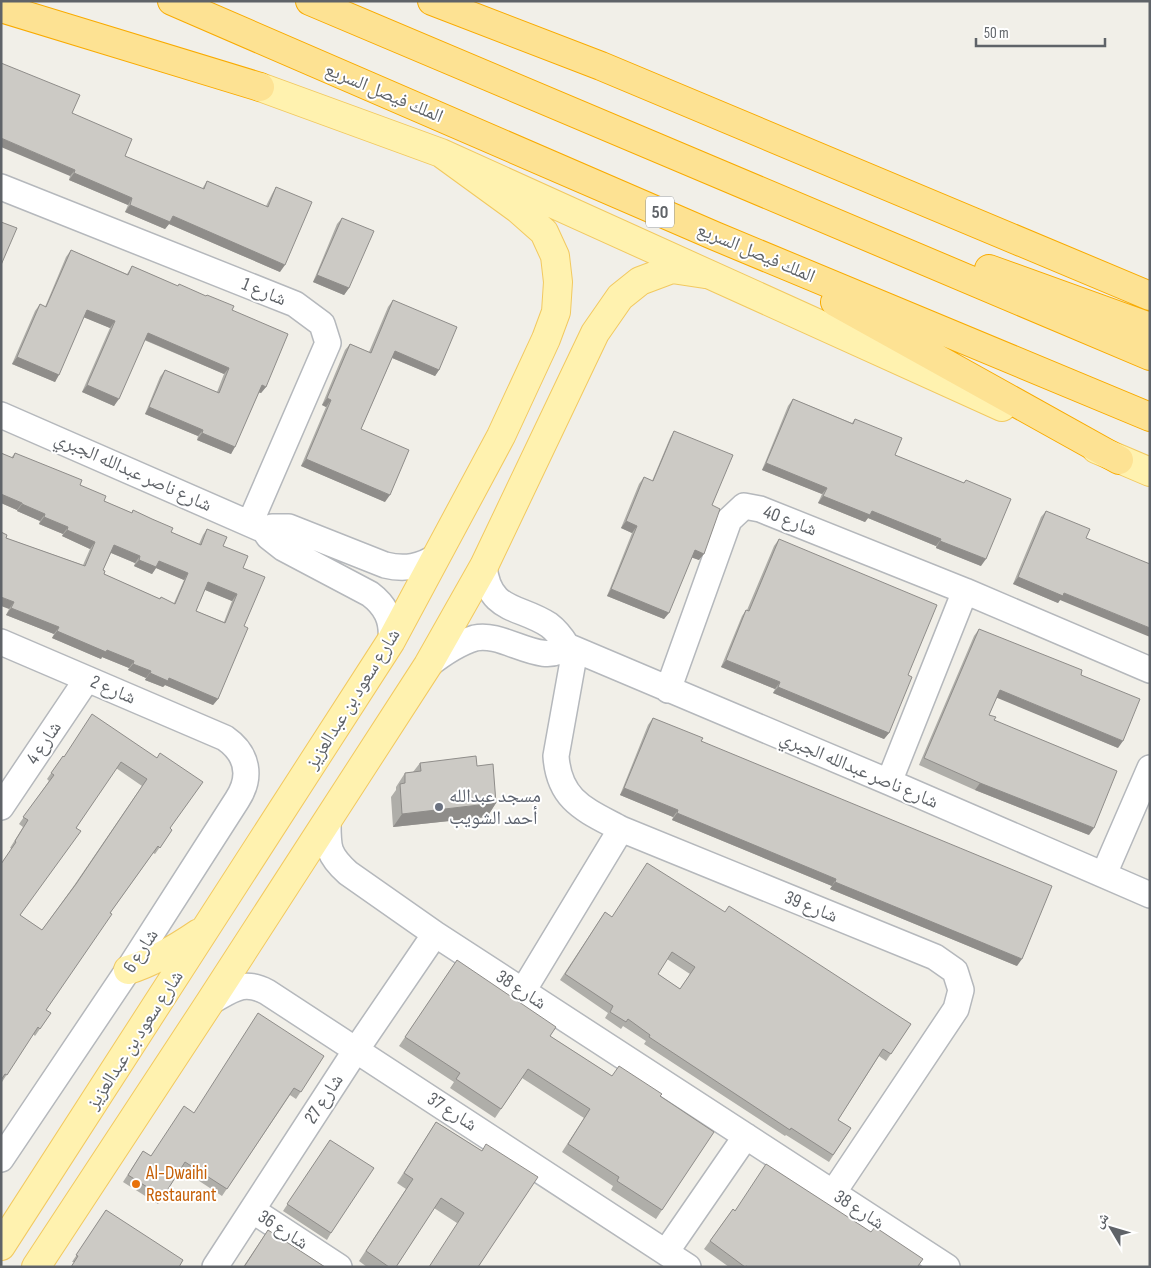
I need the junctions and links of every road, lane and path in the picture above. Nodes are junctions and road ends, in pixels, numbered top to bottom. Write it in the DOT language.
graph roads {
  1 [pos="42,1"];
  2 [pos="172,1"];
  3 [pos="310,1"];
  4 [pos="432,1"];
  5 [pos="1,8"];
  6 [pos="260,87"];
  7 [pos="441,153"];
  8 [pos="1,188"];
  9 [pos="846,227"];
  10 [pos="715,236"];
  11 [pos="706,274"];
  12 [pos="1150,296"];
  13 [pos="1150,327"];
  14 [pos="1150,356"];
  15 [pos="1,414"];
  16 [pos="1150,417"];
  17 [pos="501,436"];
  18 [pos="539,455"];
  19 [pos="1119,460"];
  20 [pos="1150,472"];
  21 [pos="257,527"];
  22 [pos="437,556"];
  23 [pos="484,566"];
  24 [pos="965,592"];
  25 [pos="390,641"];
  26 [pos="1,642"];
  27 [pos="571,648"];
  28 [pos="428,665"];
  29 [pos="1150,670"];
  30 [pos="87,679"];
  31 [pos="668,690"];
  32 [pos="225,738"];
  33 [pos="1150,768"];
  34 [pos="889,782"];
  35 [pos="1,807"];
  36 [pos="328,820"];
  37 [pos="621,829"];
  38 [pos="1104,874"];
  39 [pos="1150,895"];
  40 [pos="207,928"];
  41 [pos="435,934"];
  42 [pos="128,970"];
  43 [pos="523,991"];
  44 [pos="210,1002"];
  45 [pos="131,1046"];
  46 [pos="356,1050"];
  47 [pos="746,1136"];
  48 [pos="1,1159"];
  49 [pos="90,1184"];
  50 [pos="37,1191"];
  51 [pos="833,1193"];
  52 [pos="252,1210"];
  53 [pos="71,1213"];
  54 [pos="1,1246"];
  55 [pos="666,1252"];
  56 [pos="36,1267"];
  57 [pos="215,1267"];
  58 [pos="339,1267"];
  59 [pos="688,1267"];
  60 [pos="947,1267"];
  1 -- 6 [label="highway"];
  2 -- 10 [label="highway, الملك فيصل السريع / 50"];
  3 -- 9 [label="highway"];
  4 -- 12 [label="highway"];
  5 -- 6 [label="highway"];
  6 -- 7 [label="main road, الملك فيصل السريع"];
  7 -- 11 [label="main road, الملك فيصل السريع"];
  7 -- 17 [label="main road, شارع سعود بن عبدالعزيز"];
  8 -- 21 [label="street, شارع 1"];
  9 -- 13 [label="highway"];
  9 -- 14 [label="highway"];
  10 -- 16 [label="highway, الملك فيصل السريع / 50"];
  10 -- 19 [label="highway"];
  11 -- 18 [label="main road"];
  11 -- 19 [label="main road, الملك فيصل السريع"];
  15 -- 21 [label="street, شارع ناصر عبدالله الجبري"];
  17 -- 18 [label="main road"];
  17 -- 22 [label="main road, شارع سعود بن عبدالعزيز"];
  18 -- 23 [label="main road"];
  19 -- 20 [label="main road, الملك فيصل السريع"];
  21 -- 22 [label="street"];
  21 -- 25 [label="street, شارع ناصر عبدالله الجبري"];
  22 -- 25 [label="main road, شارع سعود بن عبدالعزيز"];
  23 -- 27 [label="street, شارع ناصر عبدالله الجبري"];
  23 -- 28 [label="main road"];
  24 -- 29 [label="street, شارع 40"];
  24 -- 31 [label="street, شارع 40"];
  24 -- 34 [label="street"];
  25 -- 40 [label="main road, شارع سعود بن عبدالعزيز"];
  26 -- 30 [label="street, شارع 2"];
  27 -- 28 [label="street"];
  27 -- 31 [label="street, شارع ناصر عبدالله الجبري"];
  27 -- 37 [label="street, شارع 39"];
  28 -- 36 [label="main road"];
  30 -- 32 [label="street, شارع 2"];
  30 -- 35 [label="street, شارع 4"];
  31 -- 34 [label="street, شارع ناصر عبدالله الجبري"];
  32 -- 42 [label="street, شارع 6"];
  33 -- 38 [label="street"];
  34 -- 38 [label="street, شارع ناصر عبدالله الجبري"];
  36 -- 41 [label="street, شارع 38"];
  36 -- 44 [label="main road"];
  37 -- 43 [label="street"];
  37 -- 51 [label="street, شارع 39"];
  38 -- 39 [label="street, شارع ناصر عبدالله الجبري"];
  40 -- 42 [label="main road"];
  40 -- 45 [label="main road, شارع سعود بن عبدالعزيز"];
  41 -- 43 [label="street, شارع 38"];
  41 -- 46 [label="street, شارع 27"];
  42 -- 48 [label="street, شارع 6"];
  43 -- 47 [label="street, شارع 38"];
  44 -- 46 [label="street, شارع 37"];
  44 -- 49 [label="main road"];
  45 -- 49 [label="main road"];
  45 -- 50 [label="main road, شارع سعود بن عبدالعزيز"];
  46 -- 52 [label="street, شارع 27"];
  46 -- 55 [label="street, شارع 37"];
  47 -- 51 [label="street, شارع 38"];
  47 -- 55 [label="street"];
  49 -- 53 [label="main road"];
  50 -- 53 [label="main road"];
  50 -- 54 [label="main road, شارع سعود بن عبدالعزيز"];
  51 -- 60 [label="street, شارع 38"];
  52 -- 57 [label="street, شارع 27"];
  52 -- 58 [label="street, شارع 36"];
  53 -- 56 [label="main road"];
  55 -- 59 [label="street, شارع 37"];
}
